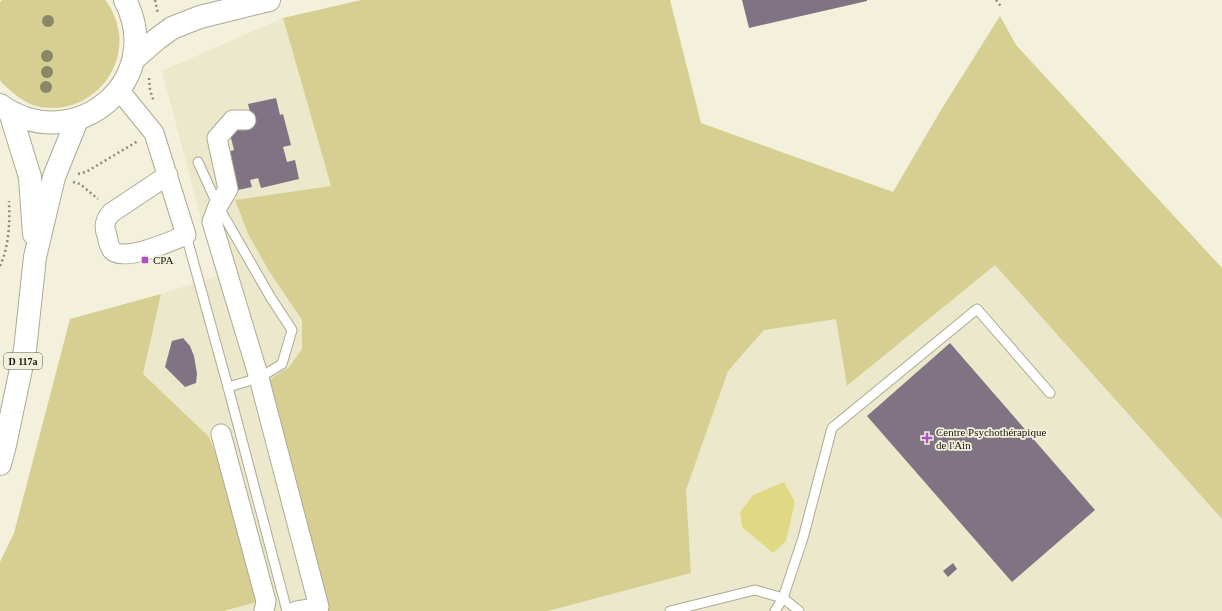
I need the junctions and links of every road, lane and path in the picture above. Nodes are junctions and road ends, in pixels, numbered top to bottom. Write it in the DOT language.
graph roads {
  1 [pos="125,0"];
  2 [pos="269,0"];
  3 [pos="996,0"];
  4 [pos="1002,8"];
  5 [pos="141,65"];
  6 [pos="119,90"];
  7 [pos="155,104"];
  8 [pos="5,109"];
  9 [pos="77,120"];
  10 [pos="246,120"];
  11 [pos="141,139"];
  12 [pos="198,162"];
  13 [pos="72,175"];
  14 [pos="168,175"];
  15 [pos="9,198"];
  16 [pos="218,206"];
  17 [pos="186,235"];
  18 [pos="36,257"];
  19 [pos="0,266"];
  20 [pos="259,378"];
  21 [pos="228,387"];
  22 [pos="1050,393"];
  23 [pos="221,434"];
  24 [pos="0,464"];
  25 [pos="783,598"];
  26 [pos="264,611"];
  27 [pos="287,611"];
  28 [pos="296,611"];
  29 [pos="670,611"];
  30 [pos="775,611"];
  31 [pos="799,611"];
  1 -- 5 [label="main road"];
  2 -- 5 [label="main road"];
  3 -- 4 [label="path"];
  5 -- 6 [label="main road"];
  5 -- 7 [label="path"];
  6 -- 9 [label="main road"];
  6 -- 14 [label="street"];
  8 -- 9 [label="main road"];
  8 -- 18 [label="main road, D 117a"];
  9 -- 18 [label="main road, D 117a"];
  10 -- 16 [label="street"];
  11 -- 13 [label="path"];
  12 -- 16 [label="lane"];
  14 -- 17 [label="street"];
  14 -- 17 [label="street"];
  15 -- 19 [label="path"];
  16 -- 20 [label="street"];
  16 -- 20 [label="lane"];
  17 -- 21 [label="lane"];
  18 -- 24 [label="main road, D 117a"];
  20 -- 21 [label="lane"];
  20 -- 28 [label="street"];
  21 -- 27 [label="lane"];
  22 -- 25 [label="lane"];
  23 -- 26 [label="street"];
  25 -- 29 [label="lane"];
  25 -- 30 [label="lane"];
  25 -- 31 [label="lane"];
}
